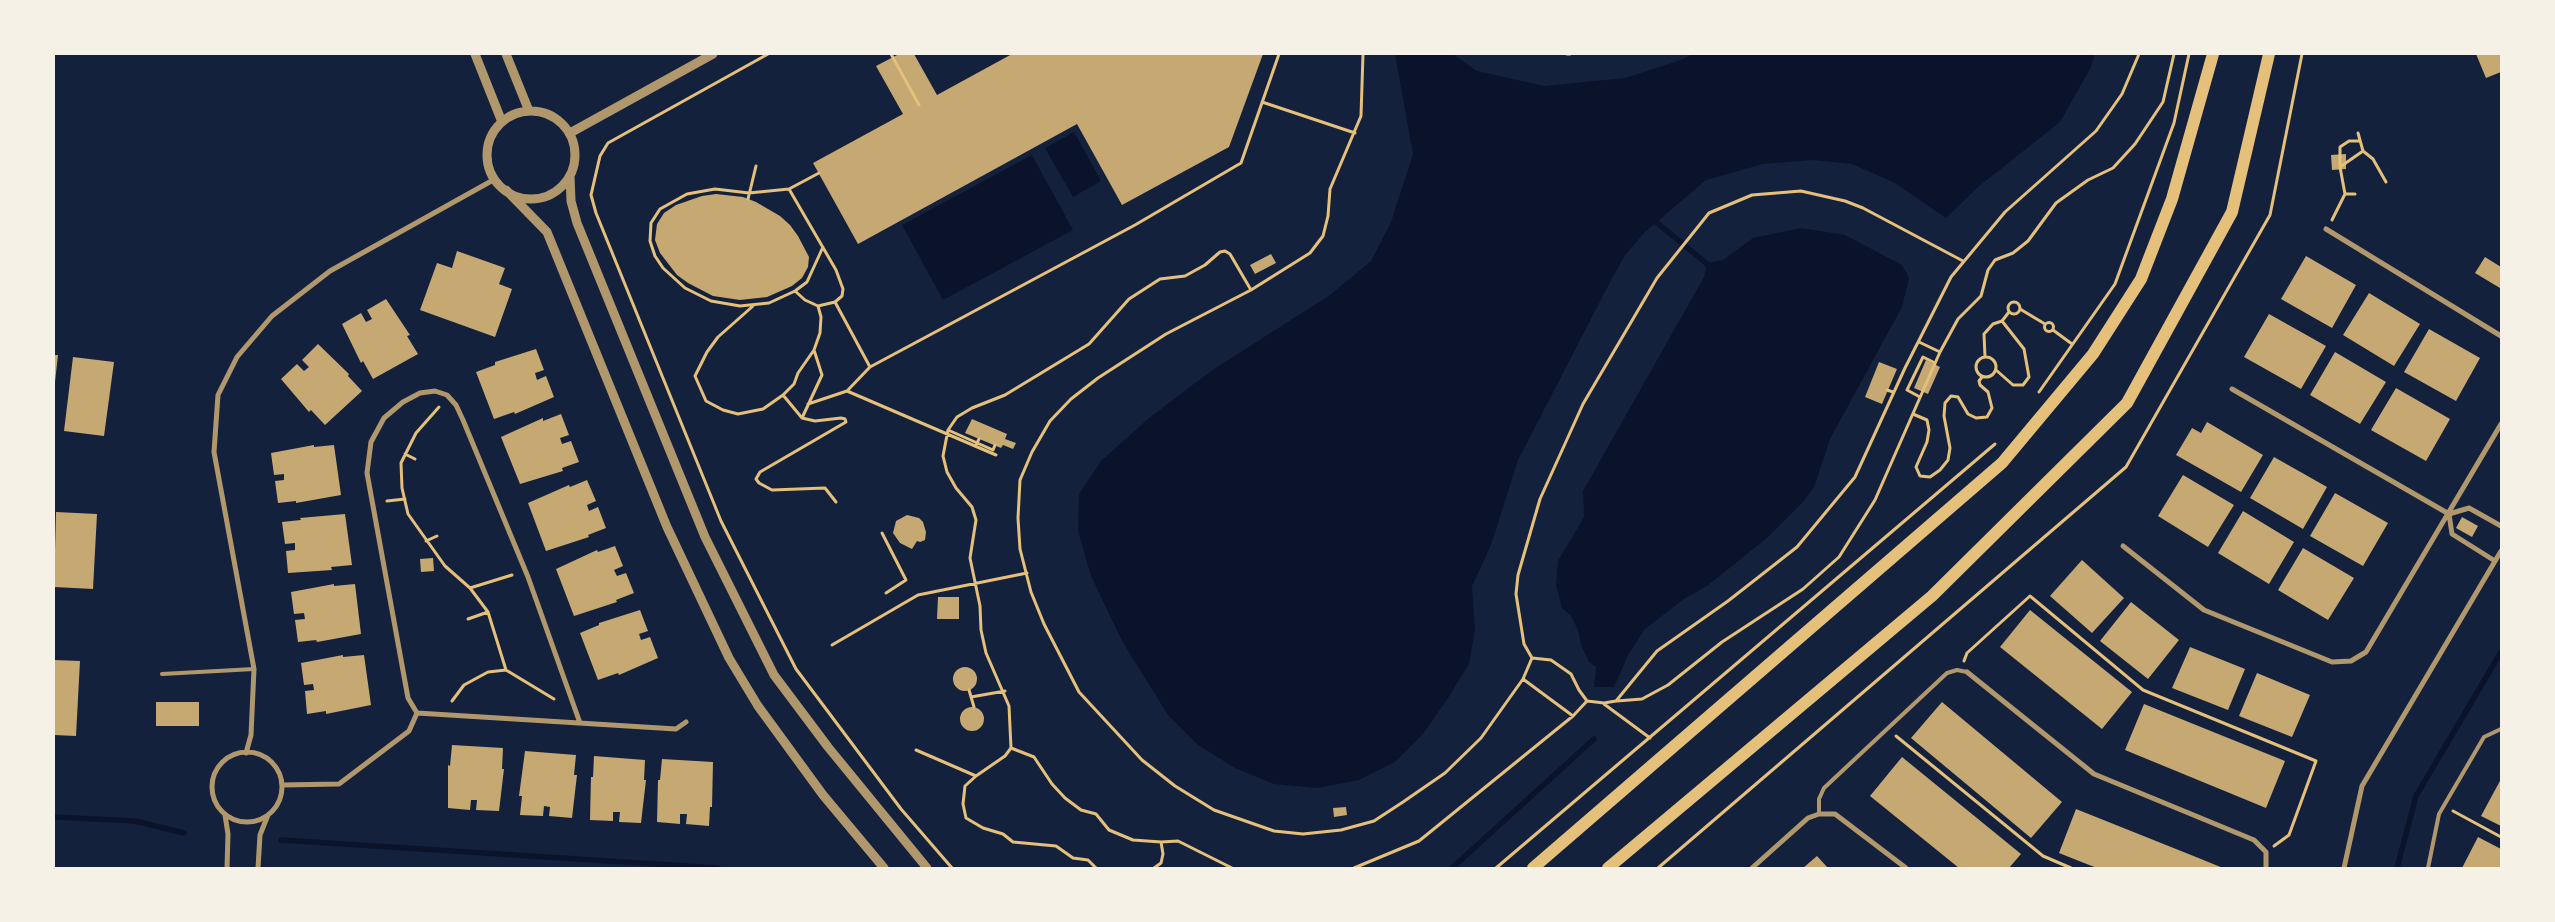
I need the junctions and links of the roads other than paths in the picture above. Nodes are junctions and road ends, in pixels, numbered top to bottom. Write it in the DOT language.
graph roads {
  1 [pos="475,54"];
  2 [pos="506,54"];
  3 [pos="712,54"];
  4 [pos="2213,54"];
  5 [pos="2269,54"];
  6 [pos="529,111"];
  7 [pos="502,122"];
  8 [pos="570,133"];
  9 [pos="570,176"];
  10 [pos="495,179"];
  11 [pos="506,190"];
  12 [pos="2326,229"];
  13 [pos="2501,336"];
  14 [pos="2232,389"];
  15 [pos="2501,424"];
  16 [pos="2448,514"];
  17 [pos="2501,526"];
  18 [pos="2123,546"];
  19 [pos="2501,551"];
  20 [pos="2495,561"];
  21 [pos="254,669"];
  22 [pos="1967,672"];
  23 [pos="162,674"];
  24 [pos="417,714"];
  25 [pos="686,722"];
  26 [pos="580,723"];
  27 [pos="2501,729"];
  28 [pos="246,753"];
  29 [pos="282,785"];
  30 [pos="1819,814"];
  31 [pos="225,815"];
  32 [pos="268,815"];
  33 [pos="227,868"];
  34 [pos="258,868"];
  35 [pos="884,868"];
  36 [pos="927,868"];
  37 [pos="1533,868"];
  38 [pos="1608,868"];
  39 [pos="1752,868"];
  40 [pos="1906,868"];
  41 [pos="2266,868"];
  42 [pos="2344,868"];
  43 [pos="2428,868"];
  1 -- 7 [label="street"];
  2 -- 6 [label="street"];
  3 -- 8 [label="street"];
  4 -- 37 [label="main road"];
  5 -- 38 [label="main road"];
  6 -- 7 [label="street"];
  6 -- 8 [label="street"];
  7 -- 10 [label="street"];
  8 -- 9 [label="street"];
  9 -- 11 [label="street"];
  9 -- 36 [label="street"];
  10 -- 11 [label="street"];
  10 -- 21 [label="street"];
  11 -- 35 [label="street"];
  12 -- 13 [label="street"];
  14 -- 16 [label="street"];
  15 -- 16 [label="street"];
  16 -- 17 [label="street"];
  16 -- 18 [label="street"];
  16 -- 20 [label="street"];
  19 -- 20 [label="street"];
  20 -- 42 [label="street"];
  21 -- 23 [label="lane"];
  21 -- 28 [label="street"];
  22 -- 30 [label="lane"];
  22 -- 41 [label="street"];
  24 -- 26 [label="street"];
  24 -- 26 [label="street"];
  24 -- 29 [label="street"];
  25 -- 26 [label="street"];
  27 -- 43 [label="lane"];
  28 -- 29 [label="street"];
  28 -- 31 [label="street"];
  29 -- 32 [label="street"];
  30 -- 39 [label="street"];
  30 -- 40 [label="street"];
  31 -- 32 [label="street"];
  31 -- 33 [label="street"];
  32 -- 34 [label="street"];
}
